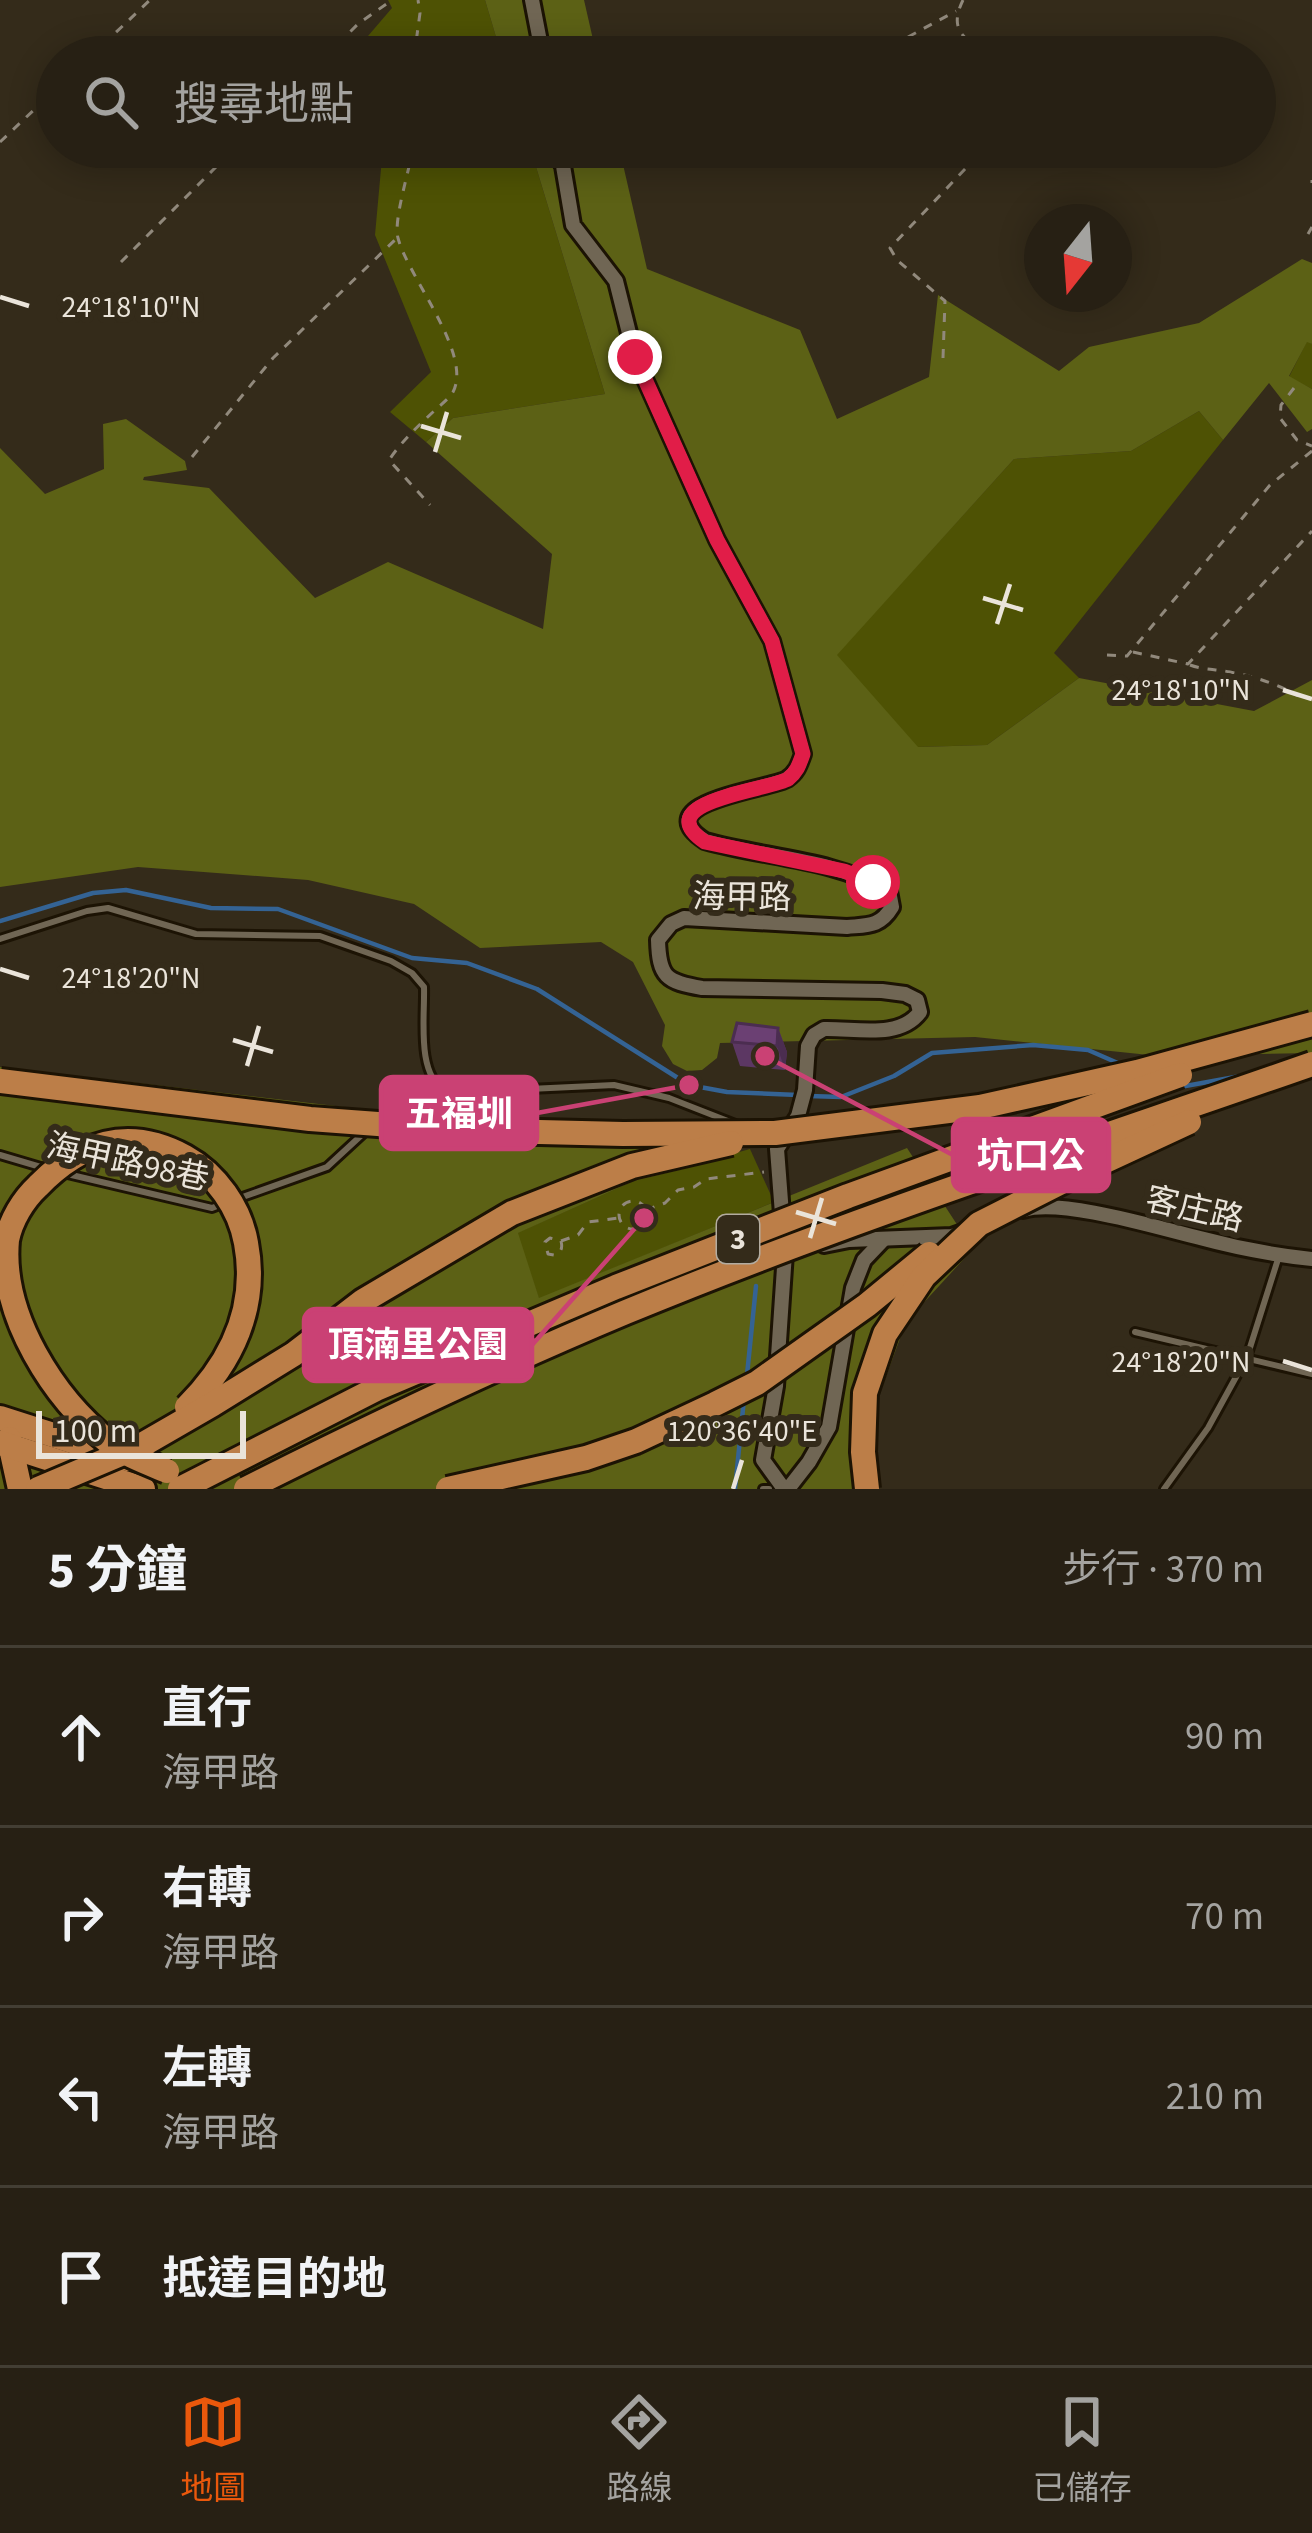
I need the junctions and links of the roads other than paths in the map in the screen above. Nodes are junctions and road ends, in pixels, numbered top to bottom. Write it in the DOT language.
graph roads {
  1 [pos="532,0"];
  2 [pos="539,36"];
  3 [pos="563,168"];
  4 [pos="0,939"];
  5 [pos="1312,1025"];
  6 [pos="1312,1066"];
  7 [pos="0,1081"];
  8 [pos="448,1093"];
  9 [pos="776,1141"];
  10 [pos="0,1155"];
  11 [pos="979,1224"];
  12 [pos="884,1239"];
  13 [pos="784,1253"];
  14 [pos="1279,1256"];
  15 [pos="1312,1259"];
  16 [pos="1135,1332"];
  17 [pos="1246,1357"];
  18 [pos="1312,1374"];
  19 [pos="0,1405"];
  20 [pos="0,1418"];
  21 [pos="0,1444"];
  22 [pos="142,1445"];
  23 [pos="173,1480"];
  24 [pos="20,1489"];
  25 [pos="38,1489"];
  26 [pos="104,1489"];
  27 [pos="143,1489"];
  28 [pos="222,1489"];
  29 [pos="246,1489"];
  30 [pos="448,1489"];
  31 [pos="786,1489"];
  32 [pos="867,1489"];
  33 [pos="1164,1489"];
  1 -- 2 [label="street"];
  3 -- 9 [label="street, 海甲路"];
  4 -- 8 [label="lane"];
  5 -- 9 [label="highway, bridge"];
  5 -- 23 [label="highway, 3, bridge"];
  6 -- 11 [label="highway, bridge"];
  6 -- 29 [label="highway, 3, bridge"];
  7 -- 9 [label="highway, bridge"];
  8 -- 9 [label="lane, 海甲路98巷"];
  8 -- 10 [label="lane, 海甲路98巷"];
  9 -- 13 [label="street, 海甲路"];
  9 -- 22 [label="highway, bridge"];
  11 -- 30 [label="highway, bridge"];
  11 -- 32 [label="highway, bridge"];
  12 -- 13 [label="street, 客庄路"];
  12 -- 14 [label="street, 客庄路"];
  12 -- 31 [label="street"];
  13 -- 31 [label="street, 海甲路"];
  14 -- 15 [label="street, 客庄路"];
  14 -- 17 [label="lane"];
  16 -- 17 [label="lane"];
  17 -- 18 [label="lane"];
  17 -- 33 [label="lane"];
  19 -- 24 [label="highway"];
  20 -- 23 [label="highway, bridge"];
  21 -- 26 [label="highway"];
  21 -- 27 [label="highway"];
  22 -- 23 [label="highway, bridge"];
  22 -- 25 [label="highway, bridge"];
  23 -- 28 [label="highway, bridge"];
}
